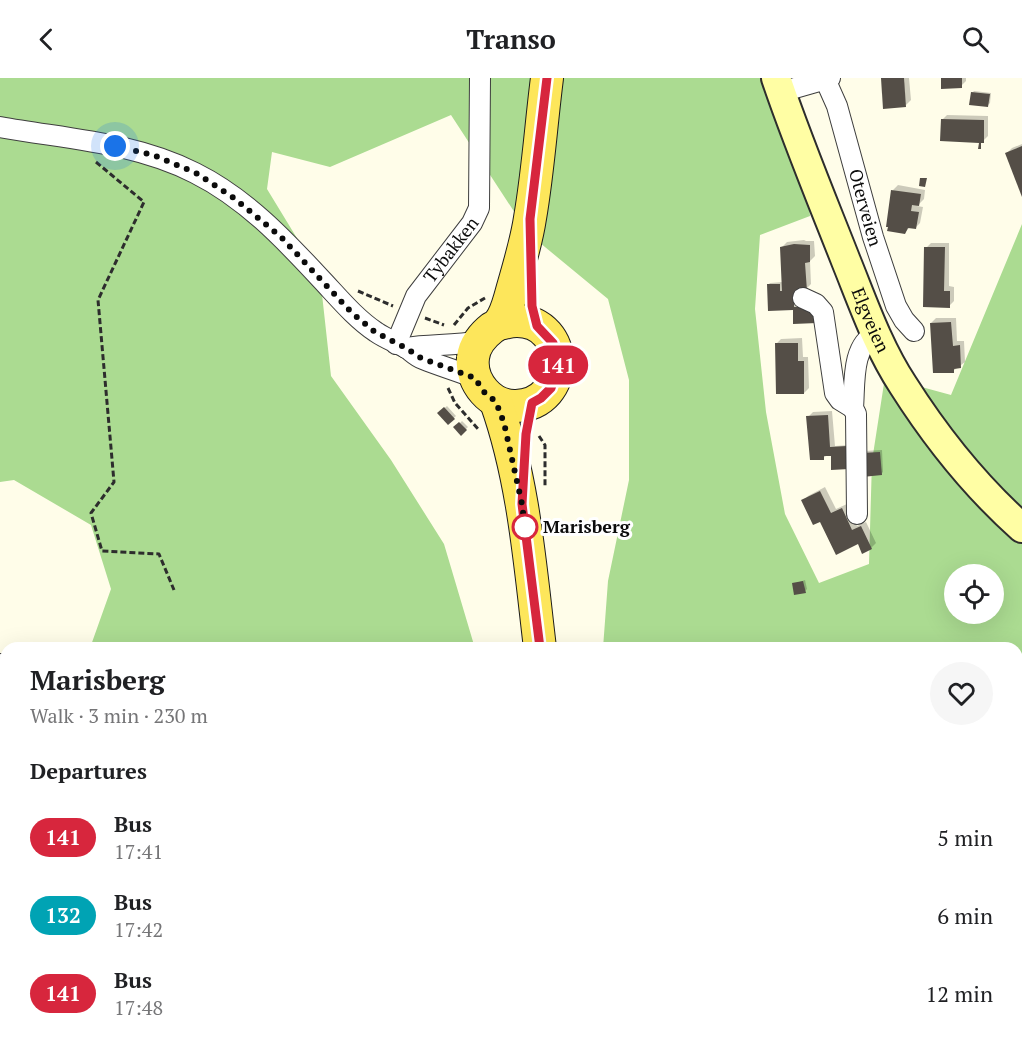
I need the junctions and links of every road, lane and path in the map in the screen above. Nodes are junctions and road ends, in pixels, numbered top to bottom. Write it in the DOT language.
graph roads {
  1 [pos="480,78"];
  2 [pos="547,78"];
  3 [pos="828,79"];
  4 [pos="778,85"];
  5 [pos="0,127"];
  6 [pos="65,136"];
  7 [pos="530,219"];
  8 [pos="803,298"];
  9 [pos="424,318"];
  10 [pos="537,326"];
  11 [pos="914,331"];
  12 [pos="474,334"];
  13 [pos="876,334"];
  14 [pos="401,346"];
  15 [pos="462,379"];
  16 [pos="496,402"];
  17 [pos="532,403"];
  18 [pos="853,408"];
  19 [pos="484,436"];
  20 [pos="539,436"];
  21 [pos="534,500"];
  22 [pos="857,514"];
  23 [pos="1019,519"];
  24 [pos="174,590"];
  25 [pos="540,642"];
  1 -- 14 [label="street, Tybakken"];
  2 -- 7 [label="main road"];
  3 -- 4 [label="street, Oterveien"];
  3 -- 11 [label="street, Oterveien"];
  4 -- 13 [label="main road, Elgveien"];
  5 -- 6 [label="street"];
  6 -- 14 [label="street"];
  6 -- 24 [label="path"];
  7 -- 10 [label="main road"];
  7 -- 12 [label="main road"];
  8 -- 18 [label="street"];
  9 -- 12 [label="path"];
  10 -- 12 [label="main road"];
  10 -- 17 [label="main road"];
  12 -- 14 [label="street"];
  12 -- 15 [label="main road"];
  13 -- 18 [label="street"];
  13 -- 23 [label="main road, Elgveien"];
  14 -- 15 [label="street"];
  15 -- 16 [label="main road"];
  15 -- 19 [label="path"];
  16 -- 17 [label="main road"];
  16 -- 21 [label="main road"];
  17 -- 21 [label="main road"];
  18 -- 22 [label="street"];
  20 -- 21 [label="path"];
  21 -- 25 [label="main road"];
}
